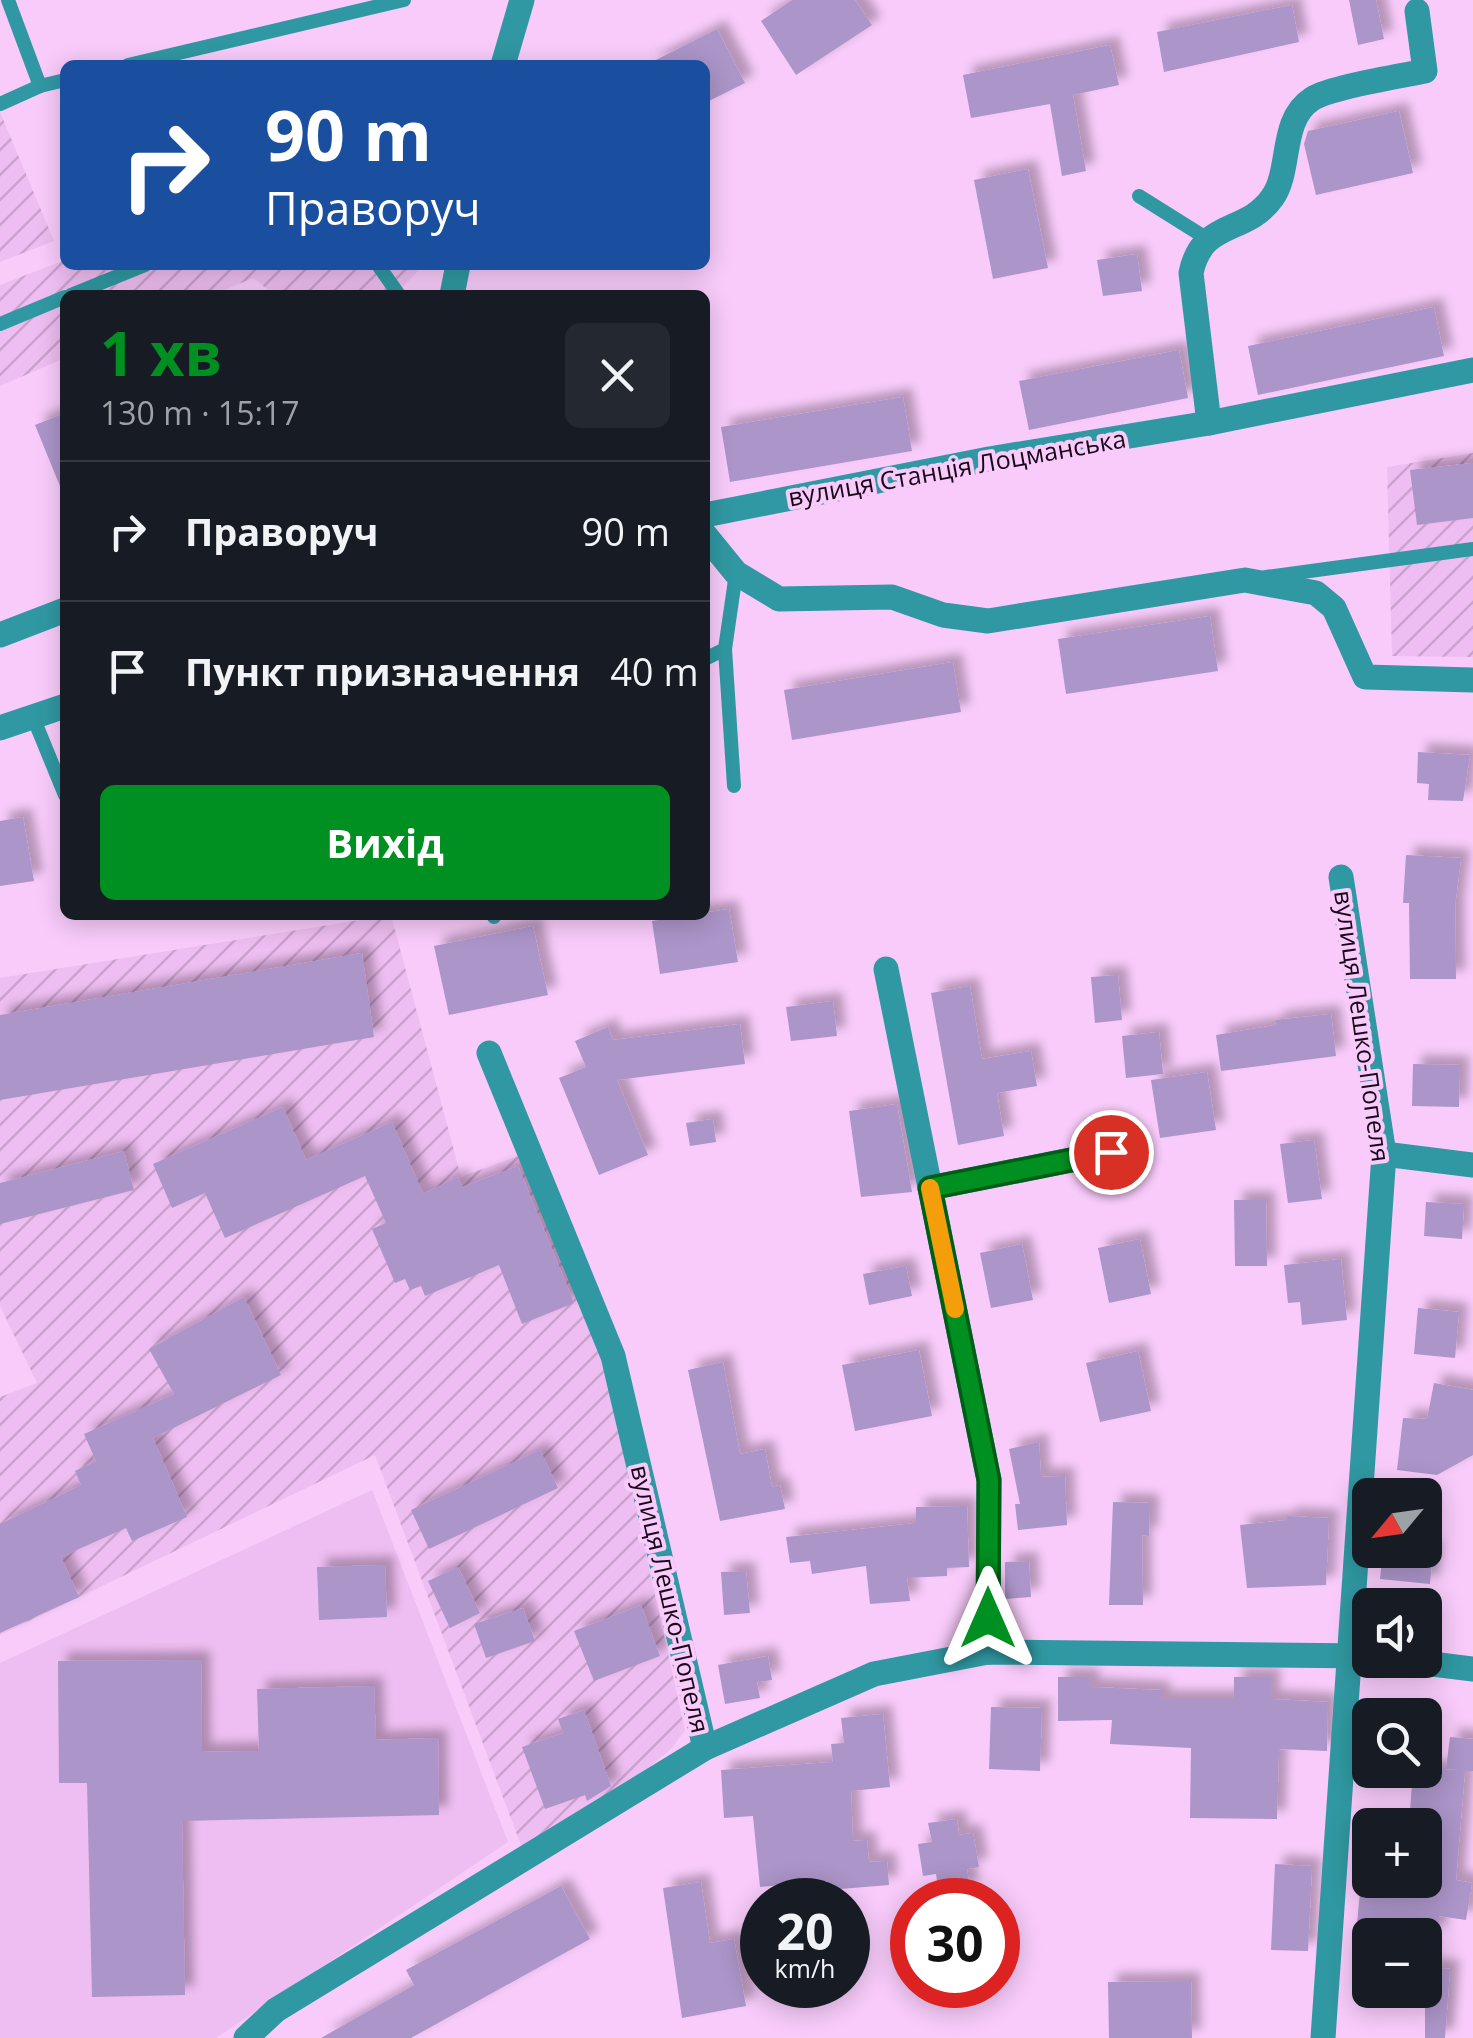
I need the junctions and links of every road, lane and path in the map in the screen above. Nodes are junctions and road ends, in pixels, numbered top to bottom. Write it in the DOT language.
graph roads {
  1 [pos="8,0"];
  2 [pos="404,0"];
  3 [pos="522,0"];
  4 [pos="1417,12"];
  5 [pos="149,60"];
  6 [pos="504,60"];
  7 [pos="60,81"];
  8 [pos="40,86"];
  9 [pos="0,104"];
  10 [pos="1140,196"];
  11 [pos="1206,238"];
  12 [pos="133,270"];
  13 [pos="83,290"];
  14 [pos="60,299"];
  15 [pos="0,324"];
  16 [pos="1473,370"];
  17 [pos="1209,423"];
  18 [pos="710,514"];
  19 [pos="710,542"];
  20 [pos="1473,549"];
  21 [pos="736,574"];
  22 [pos="1245,580"];
  23 [pos="60,612"];
  24 [pos="0,634"];
  25 [pos="725,650"];
  26 [pos="710,657"];
  27 [pos="1473,680"];
  28 [pos="60,708"];
  29 [pos="33,717"];
  30 [pos="0,728"];
  31 [pos="60,783"];
  32 [pos="734,786"];
  33 [pos="1341,876"];
  34 [pos="886,969"];
  35 [pos="489,1054"];
  36 [pos="1111,1152"];
  37 [pos="1384,1154"];
  38 [pos="1473,1165"];
  39 [pos="930,1188"];
  40 [pos="1364,1588"];
  41 [pos="988,1652"];
  42 [pos="1352,1655"];
  43 [pos="1442,1665"];
  44 [pos="1473,1669"];
  45 [pos="1359,1678"];
  46 [pos="705,1748"];
  47 [pos="246,2038"];
  48 [pos="1323,2038"];
  1 -- 8 [label="lane"];
  2 -- 5 [label="lane"];
  3 -- 6 [label="street"];
  4 -- 11 [label="street"];
  7 -- 8 [label="lane"];
  8 -- 9 [label="lane"];
  10 -- 11 [label="lane"];
  11 -- 17 [label="street"];
  12 -- 13 [label="lane"];
  14 -- 15 [label="lane"];
  16 -- 17 [label="street, вулиця Станція Лоцманська"];
  17 -- 18 [label="street, вулиця Станція Лоцманська"];
  19 -- 21 [label="street"];
  20 -- 22 [label="lane"];
  21 -- 22 [label="street"];
  21 -- 25 [label="lane"];
  22 -- 27 [label="street"];
  23 -- 24 [label="street"];
  25 -- 26 [label="lane"];
  25 -- 32 [label="lane"];
  28 -- 29 [label="street"];
  29 -- 30 [label="street"];
  29 -- 31 [label="lane"];
  33 -- 37 [label="street, вулиця Лешко-Попеля"];
  34 -- 39 [label="street"];
  35 -- 46 [label="street, вулиця Лешко-Попеля"];
  36 -- 39 [label="street"];
  37 -- 38 [label="street"];
  37 -- 40 [label="street, вулиця Лешко-Попеля"];
  39 -- 41 [label="street"];
  41 -- 42 [label="street"];
  41 -- 46 [label="street"];
  43 -- 44 [label="street"];
  45 -- 48 [label="street, вулиця Лешко-Попеля"];
  46 -- 47 [label="street, вулиця Лешко-Попеля"];
}
